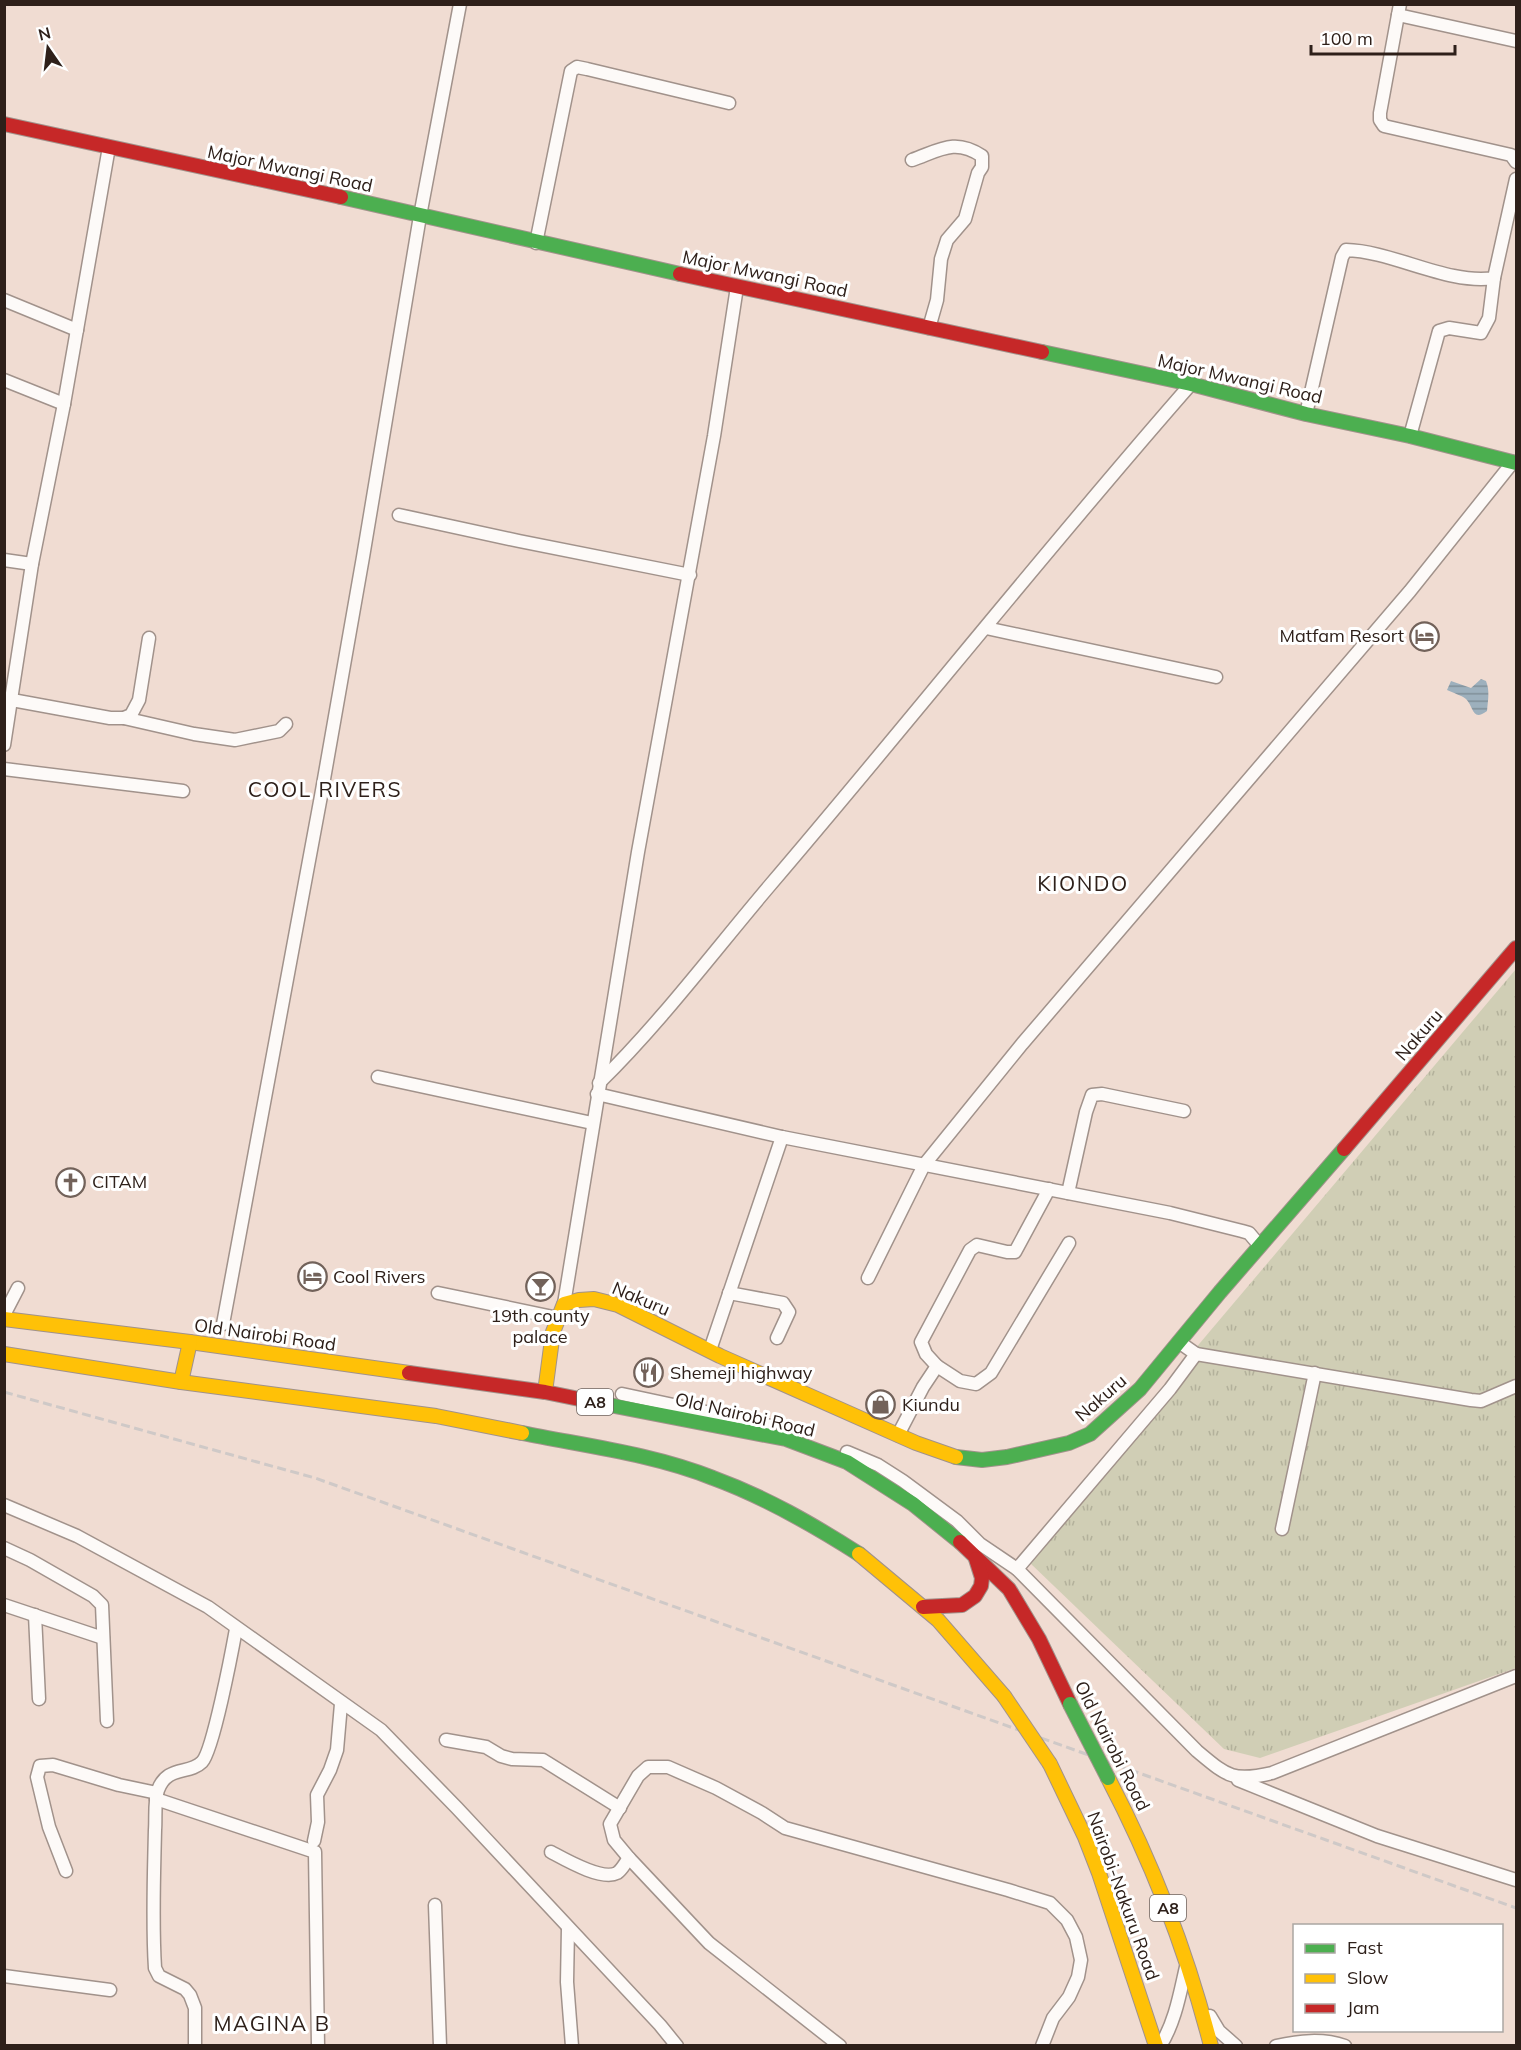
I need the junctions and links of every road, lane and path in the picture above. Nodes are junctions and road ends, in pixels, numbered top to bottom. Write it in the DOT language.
graph roads {
  1 [pos="460,4"];
  2 [pos="1399,10"];
  3 [pos="1516,41"];
  4 [pos="729,103"];
  5 [pos="4,124"];
  6 [pos="109,147"];
  7 [pos="912,160"];
  8 [pos="1516,162"];
  9 [pos="1516,179"];
  10 [pos="420,216"];
  11 [pos="536,243"];
  12 [pos="1494,278"];
  13 [pos="737,287"];
  14 [pos="4,300"];
  15 [pos="929,328"];
  16 [pos="77,330"];
  17 [pos="4,380"];
  18 [pos="1191,384"];
  19 [pos="64,404"];
  20 [pos="1306,414"];
  21 [pos="1410,436"];
  22 [pos="1515,462"];
  23 [pos="399,515"];
  24 [pos="4,560"];
  25 [pos="32,564"];
  26 [pos="690,575"];
  27 [pos="986,627"];
  28 [pos="148,638"];
  29 [pos="1216,677"];
  30 [pos="12,700"];
  31 [pos="124,718"];
  32 [pos="286,724"];
  33 [pos="4,746"];
  34 [pos="4,769"];
  35 [pos="183,791"];
  36 [pos="1516,948"];
  37 [pos="378,1077"];
  38 [pos="598,1088"];
  39 [pos="1184,1111"];
  40 [pos="592,1123"];
  41 [pos="782,1137"];
  42 [pos="924,1165"];
  43 [pos="1049,1190"];
  44 [pos="1068,1194"];
  45 [pos="1069,1243"];
  46 [pos="1260,1246"];
  47 [pos="868,1278"];
  48 [pos="18,1288"];
  49 [pos="438,1293"];
  50 [pos="729,1293"];
  51 [pos="564,1304"];
  52 [pos="4,1317"];
  53 [pos="558,1318"];
  54 [pos="223,1324"];
  55 [pos="777,1338"];
  56 [pos="190,1342"];
  57 [pos="1179,1342"];
  58 [pos="710,1350"];
  59 [pos="4,1354"];
  60 [pos="1196,1354"];
  61 [pos="937,1366"];
  62 [pos="1315,1374"];
  63 [pos="181,1382"];
  64 [pos="1516,1386"];
  65 [pos="545,1392"];
  66 [pos="622,1394"];
  67 [pos="898,1435"];
  68 [pos="4,1505"];
  69 [pos="1282,1529"];
  70 [pos="4,1548"];
  71 [pos="976,1559"];
  72 [pos="1017,1569"];
  73 [pos="4,1605"];
  74 [pos="923,1607"];
  75 [pos="35,1615"];
  76 [pos="236,1629"];
  77 [pos="103,1638"];
  78 [pos="1516,1676"];
  79 [pos="39,1699"];
  80 [pos="341,1704"];
  81 [pos="107,1721"];
  82 [pos="446,1740"];
  83 [pos="1231,1777"];
  84 [pos="156,1796"];
  85 [pos="620,1808"];
  86 [pos="314,1841"];
  87 [pos="551,1852"];
  88 [pos="629,1858"];
  89 [pos="66,1871"];
  90 [pos="1516,1880"];
  91 [pos="435,1905"];
  92 [pos="568,1928"];
  93 [pos="1187,1965"];
  94 [pos="4,1976"];
  95 [pos="110,1990"];
  96 [pos="1198,1994"];
  97 [pos="195,2046"];
  98 [pos="318,2046"];
  99 [pos="440,2046"];
  100 [pos="572,2046"];
  101 [pos="677,2046"];
  102 [pos="840,2046"];
  103 [pos="1042,2046"];
  104 [pos="1158,2046"];
  105 [pos="1210,2046"];
  106 [pos="1236,2046"];
  107 [pos="1276,2046"];
  108 [pos="1345,2046"];
  1 -- 10 [label="street"];
  2 -- 3 [label="street"];
  2 -- 8 [label="street"];
  4 -- 11 [label="street"];
  5 -- 6 [label="main road, Major Mwangi Road"];
  6 -- 10 [label="main road, Major Mwangi Road"];
  6 -- 16 [label="street"];
  7 -- 15 [label="street"];
  9 -- 12 [label="street"];
  10 -- 11 [label="main road, Major Mwangi Road"];
  10 -- 54 [label="street"];
  11 -- 13 [label="main road, Major Mwangi Road"];
  12 -- 20 [label="street"];
  12 -- 21 [label="street"];
  13 -- 15 [label="main road, Major Mwangi Road"];
  13 -- 26 [label="street"];
  14 -- 16 [label="street"];
  15 -- 18 [label="main road, Major Mwangi Road"];
  16 -- 19 [label="street"];
  17 -- 19 [label="street"];
  18 -- 20 [label="main road, Major Mwangi Road"];
  18 -- 27 [label="street"];
  19 -- 25 [label="street"];
  20 -- 21 [label="main road, Major Mwangi Road"];
  21 -- 22 [label="main road, Major Mwangi Road"];
  22 -- 42 [label="street"];
  23 -- 26 [label="street"];
  24 -- 25 [label="street"];
  25 -- 30 [label="street"];
  26 -- 38 [label="street"];
  27 -- 29 [label="street"];
  27 -- 38 [label="street"];
  28 -- 31 [label="street"];
  30 -- 31 [label="street"];
  30 -- 33 [label="street"];
  31 -- 32 [label="street"];
  34 -- 35 [label="street"];
  36 -- 46 [label="main road, Nakuru"];
  37 -- 40 [label="street"];
  38 -- 40 [label="street"];
  38 -- 41 [label="street"];
  39 -- 44 [label="street"];
  40 -- 51 [label="street"];
  41 -- 42 [label="street"];
  41 -- 50 [label="street"];
  42 -- 43 [label="street"];
  42 -- 47 [label="street"];
  43 -- 44 [label="street"];
  43 -- 61 [label="street"];
  44 -- 46 [label="street"];
  45 -- 61 [label="street"];
  46 -- 57 [label="main road, Nakuru"];
  48 -- 52 [label="street"];
  49 -- 53 [label="street"];
  50 -- 55 [label="street"];
  50 -- 58 [label="street"];
  51 -- 53 [label="main road"];
  51 -- 58 [label="main road, Nakuru"];
  52 -- 56 [label="main road, Old Nairobi Road / A8"];
  53 -- 65 [label="main road"];
  56 -- 63 [label="main road"];
  56 -- 65 [label="main road, Old Nairobi Road / A8"];
  57 -- 60 [label="street"];
  57 -- 67 [label="main road, Nakuru"];
  58 -- 67 [label="main road, Nakuru"];
  59 -- 63 [label="main road"];
  60 -- 62 [label="street"];
  60 -- 72 [label="street"];
  61 -- 67 [label="street"];
  62 -- 64 [label="street"];
  62 -- 69 [label="street"];
  63 -- 74 [label="main road"];
  65 -- 71 [label="main road, Old Nairobi Road / A8"];
  66 -- 72 [label="street"];
  68 -- 76 [label="street"];
  70 -- 77 [label="street"];
  71 -- 74 [label="main road"];
  71 -- 93 [label="main road, Old Nairobi Road / A8, bridge"];
  72 -- 83 [label="street"];
  73 -- 75 [label="street"];
  74 -- 104 [label="main road, Nairobi-Nakuru Road, bridge"];
  75 -- 77 [label="street"];
  75 -- 79 [label="street"];
  76 -- 80 [label="street"];
  76 -- 84 [label="street"];
  77 -- 81 [label="street"];
  78 -- 83 [label="street"];
  80 -- 86 [label="street"];
  80 -- 92 [label="street"];
  82 -- 85 [label="street"];
  83 -- 90 [label="street"];
  84 -- 89 [label="street"];
  84 -- 97 [label="street"];
  84 -- 98 [label="street"];
  85 -- 88 [label="street"];
  85 -- 103 [label="street"];
  87 -- 88 [label="street"];
  88 -- 102 [label="street"];
  91 -- 99 [label="street"];
  92 -- 100 [label="street"];
  92 -- 101 [label="street"];
  93 -- 96 [label="main road, Old Nairobi Road / A8"];
  93 -- 104 [label="street"];
  94 -- 95 [label="street"];
  96 -- 105 [label="main road, Old Nairobi Road / A8"];
  96 -- 106 [label="street"];
  107 -- 108 [label="street"];
}
